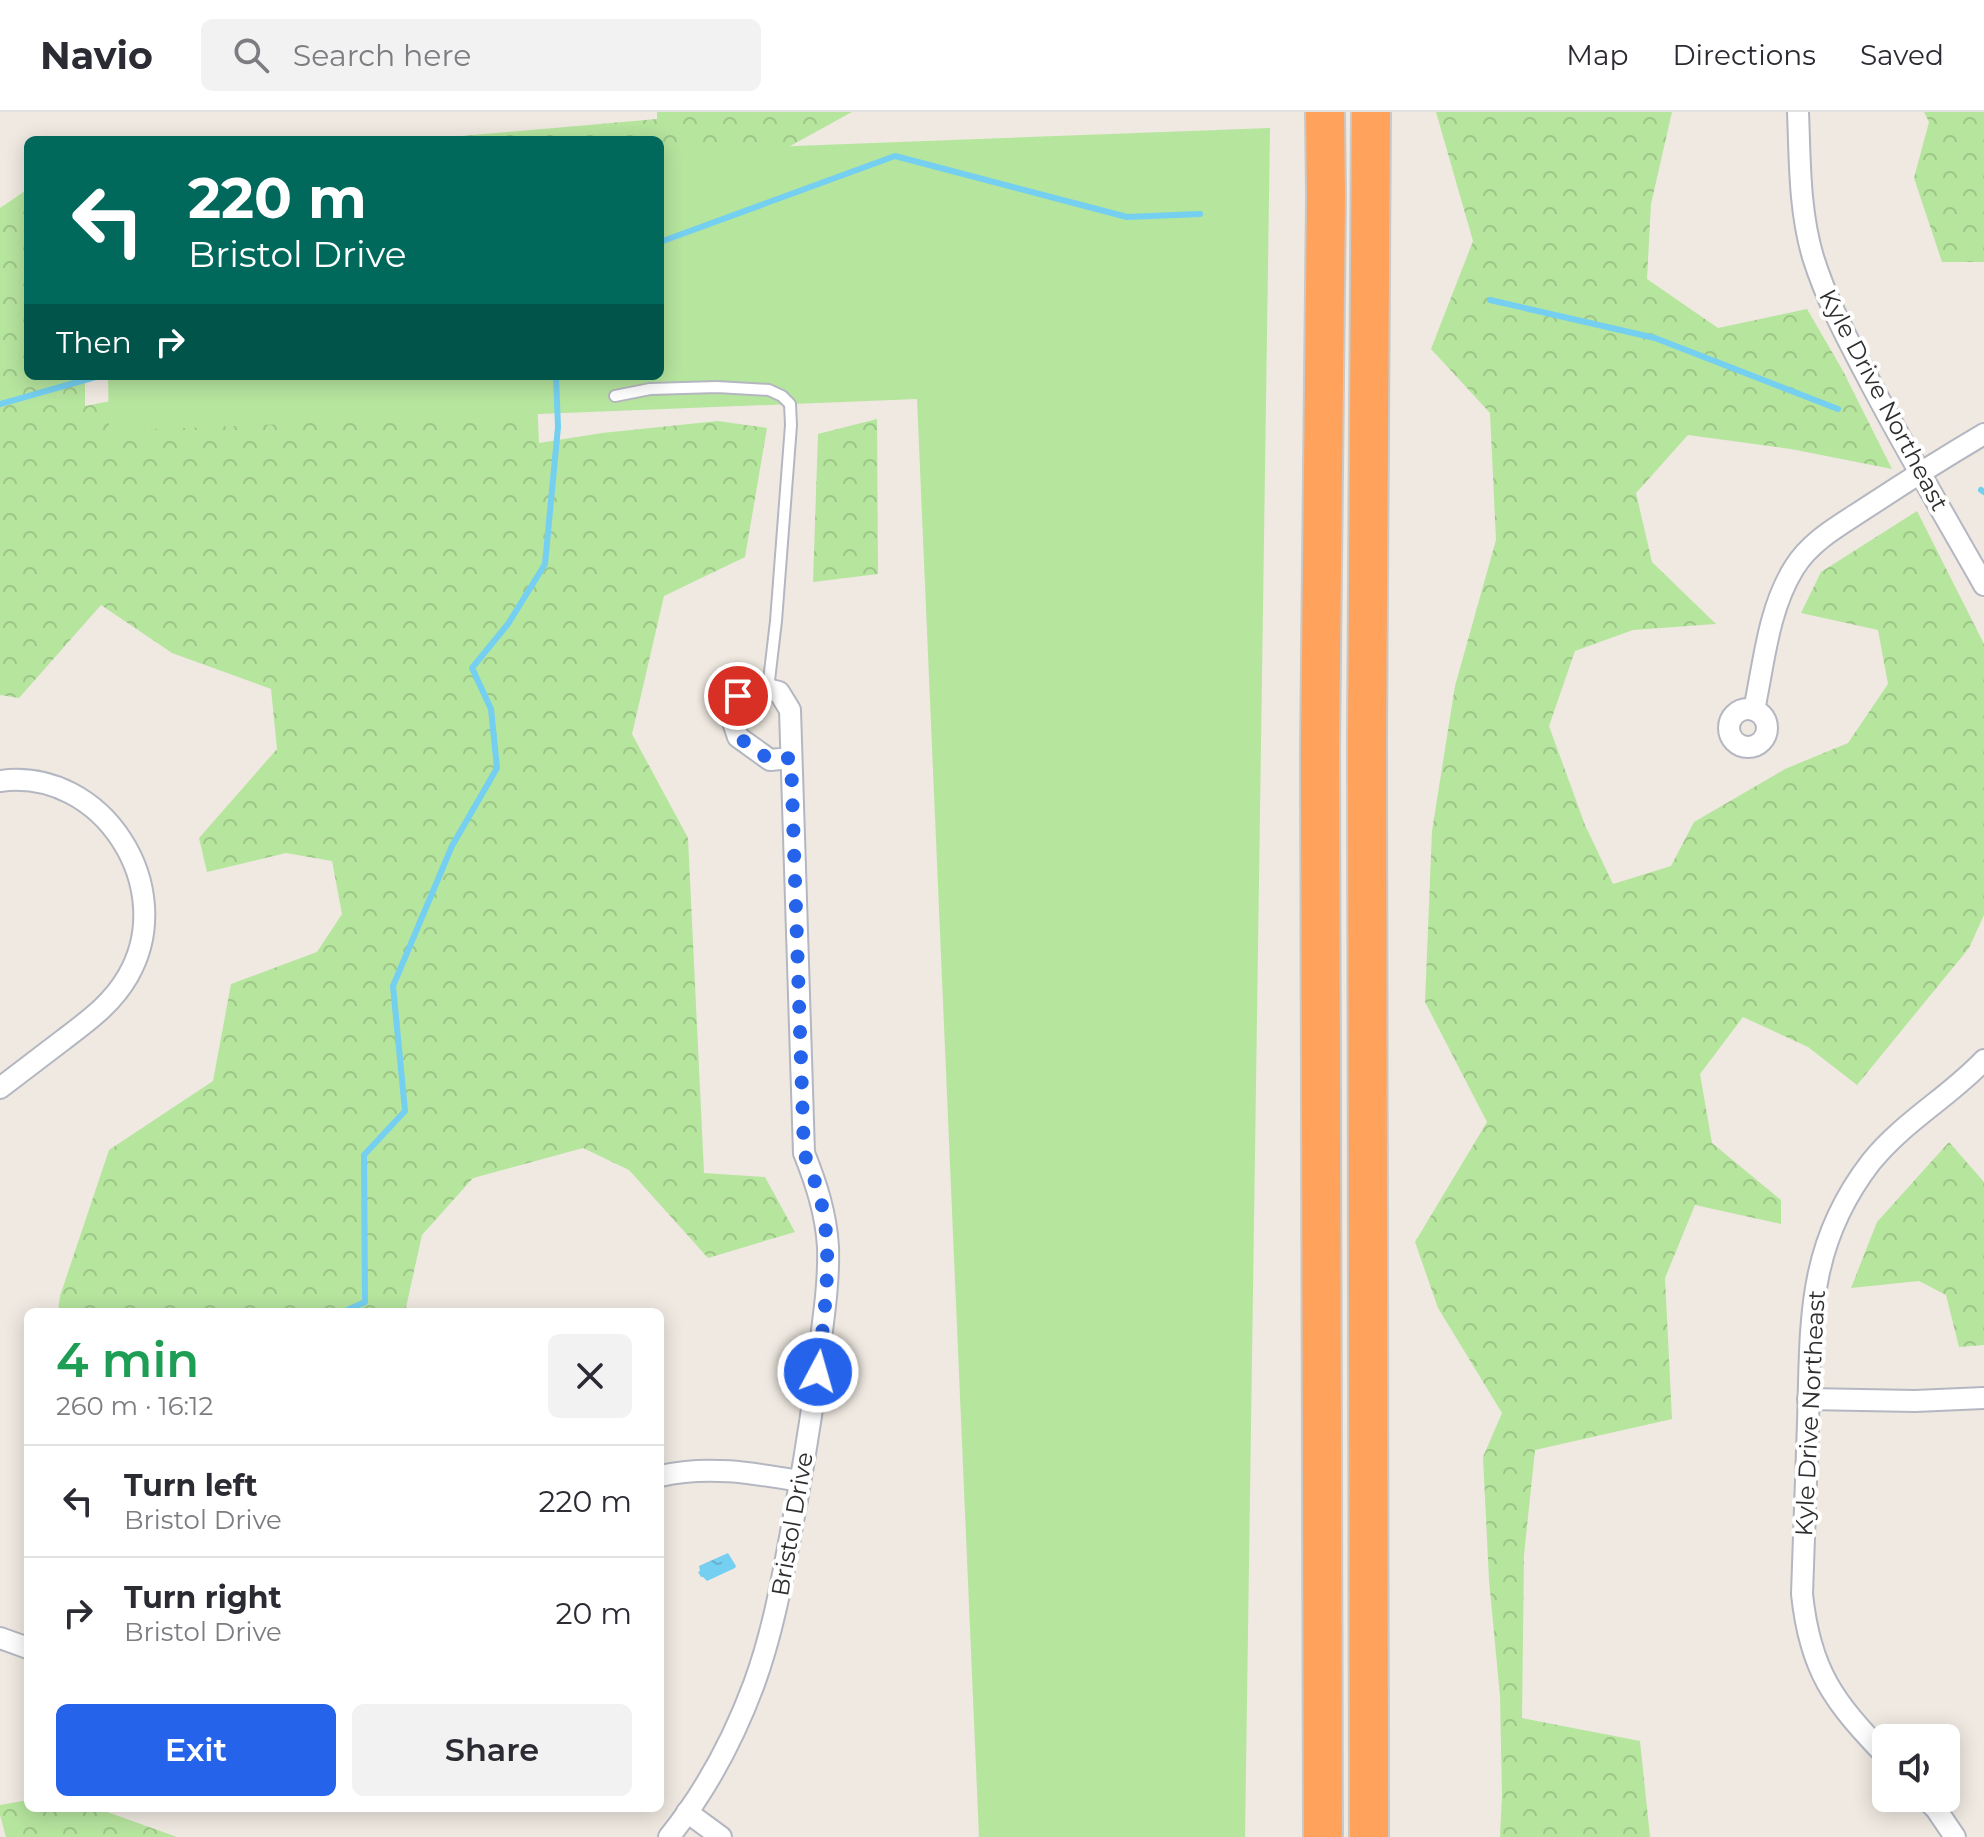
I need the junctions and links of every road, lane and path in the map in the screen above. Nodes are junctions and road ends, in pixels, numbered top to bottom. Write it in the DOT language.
graph roads {
  1 [pos="1325,112"];
  2 [pos="1371,112"];
  3 [pos="1798,112"];
  4 [pos="615,396"];
  5 [pos="1984,434"];
  6 [pos="1920,473"];
  7 [pos="1984,585"];
  8 [pos="768,689"];
  9 [pos="1754,710"];
  10 [pos="791,758"];
  11 [pos="0,781"];
  12 [pos="1984,1060"];
  13 [pos="0,1088"];
  14 [pos="1984,1398"];
  15 [pos="1808,1399"];
  16 [pos="664,1475"];
  17 [pos="800,1481"];
  18 [pos="0,1638"];
  19 [pos="24,1647"];
  20 [pos="1872,1741"];
  21 [pos="687,1812"];
  22 [pos="1938,1812"];
  23 [pos="669,1837"];
  24 [pos="721,1837"];
  25 [pos="1323,1837"];
  26 [pos="1369,1837"];
  27 [pos="1955,1837"];
  1 -- 25 [label="highway"];
  2 -- 26 [label="highway"];
  3 -- 6 [label="street, Kyle Drive Northeast"];
  4 -- 8 [label="lane"];
  5 -- 6 [label="street"];
  6 -- 7 [label="street, Kyle Drive Northeast"];
  6 -- 9 [label="street"];
  8 -- 10 [label="street, Bristol Drive"];
  8 -- 10 [label="street"];
  10 -- 17 [label="street, Bristol Drive"];
  11 -- 13 [label="street"];
  12 -- 15 [label="street, Kyle Drive Northeast"];
  14 -- 15 [label="street"];
  15 -- 20 [label="street, Kyle Drive Northeast"];
  16 -- 17 [label="street"];
  17 -- 21 [label="street, Bristol Drive"];
  18 -- 19 [label="street"];
  21 -- 23 [label="street, Bristol Drive"];
  21 -- 24 [label="street"];
  22 -- 27 [label="street"];
}
